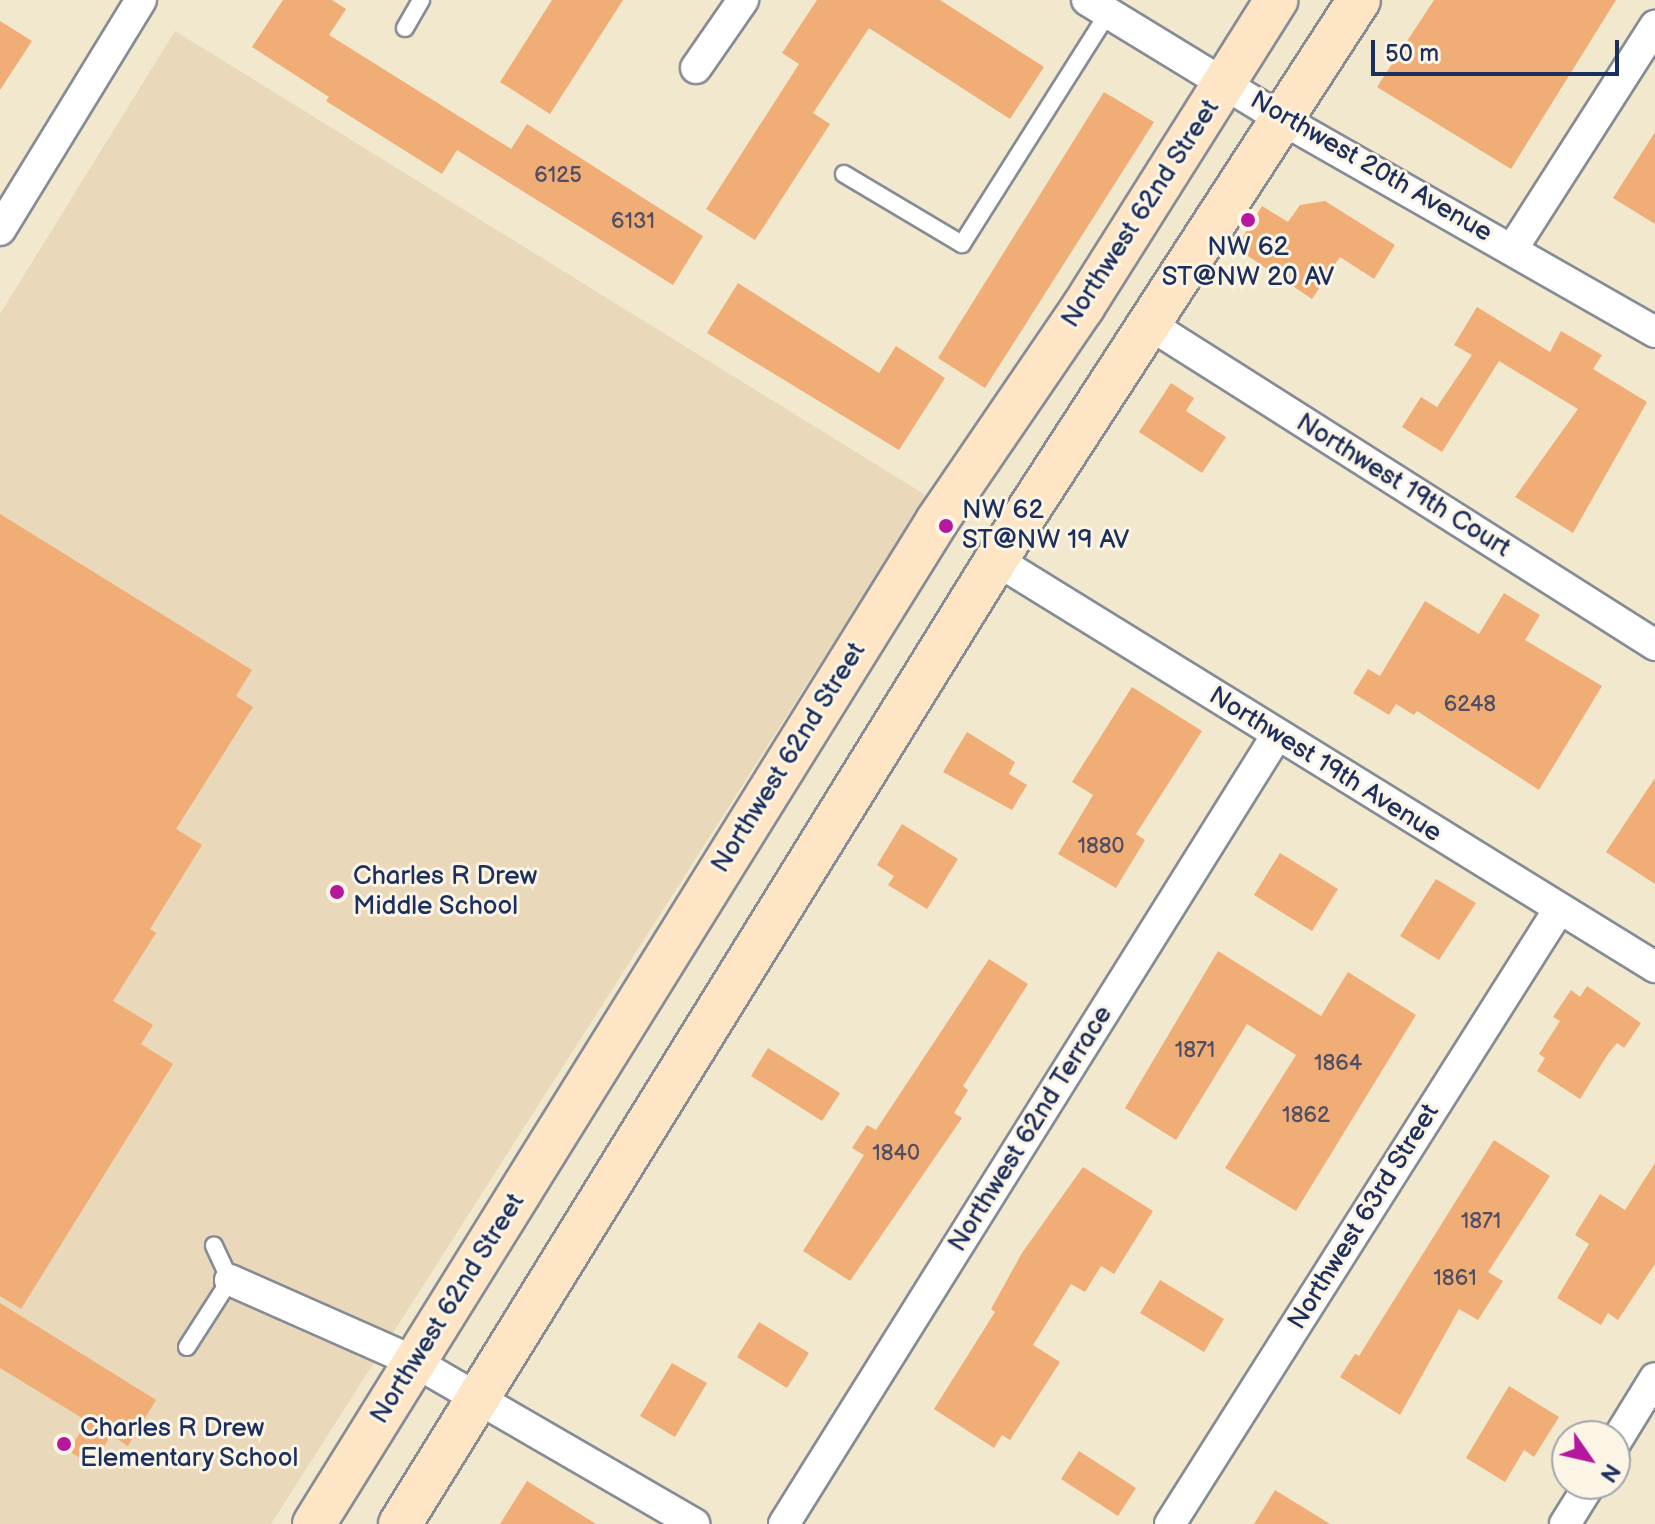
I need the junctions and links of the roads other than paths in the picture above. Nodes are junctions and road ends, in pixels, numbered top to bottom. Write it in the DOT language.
graph roads {
  1 [pos="421,0"];
  2 [pos="743,0"];
  3 [pos="1276,0"];
  4 [pos="1359,0"];
  5 [pos="129,4"];
  6 [pos="1098,6"];
  7 [pos="1655,26"];
  8 [pos="405,28"];
  9 [pos="696,68"];
  10 [pos="1225,83"];
  11 [pos="1285,121"];
  12 [pos="844,174"];
  13 [pos="0,230"];
  14 [pos="1513,248"];
  15 [pos="1152,326"];
  16 [pos="1655,332"];
  17 [pos="996,560"];
  18 [pos="1655,645"];
  19 [pos="1277,735"];
  20 [pos="1558,911"];
  21 [pos="1655,967"];
  22 [pos="214,1246"];
  23 [pos="230,1280"];
  24 [pos="187,1347"];
  25 [pos="415,1362"];
  26 [pos="1655,1378"];
  27 [pos="478,1400"];
  28 [pos="1629,1420"];
  29 [pos="1580,1500"];
  30 [pos="314,1524"];
  31 [pos="400,1524"];
  32 [pos="695,1524"];
  33 [pos="784,1524"];
  34 [pos="1170,1524"];
  35 [pos="1565,1524"];
  1 -- 8 [label="lane"];
  2 -- 9 [label="street"];
  3 -- 10 [label="main road, Northwest 62nd Street"];
  4 -- 11 [label="main road"];
  5 -- 13 [label="street"];
  6 -- 10 [label="street, Northwest 20th Avenue"];
  6 -- 12 [label="lane"];
  7 -- 14 [label="street"];
  10 -- 11 [label="street, Northwest 20th Avenue"];
  10 -- 25 [label="main road, Northwest 62nd Street"];
  11 -- 14 [label="street, Northwest 20th Avenue"];
  11 -- 15 [label="main road"];
  14 -- 16 [label="street, Northwest 20th Avenue"];
  15 -- 17 [label="main road"];
  15 -- 18 [label="street, Northwest 19th Court"];
  17 -- 19 [label="street, Northwest 19th Avenue"];
  17 -- 27 [label="main road"];
  19 -- 20 [label="street, Northwest 19th Avenue"];
  19 -- 33 [label="street, Northwest 62nd Terrace"];
  20 -- 21 [label="street, Northwest 19th Avenue"];
  20 -- 34 [label="street, Northwest 63rd Street"];
  22 -- 23 [label="lane"];
  23 -- 24 [label="lane"];
  23 -- 25 [label="street"];
  25 -- 27 [label="street"];
  25 -- 30 [label="main road, Northwest 62nd Street"];
  26 -- 28 [label="street"];
  27 -- 31 [label="main road"];
  27 -- 32 [label="street"];
  29 -- 35 [label="street"];
}
